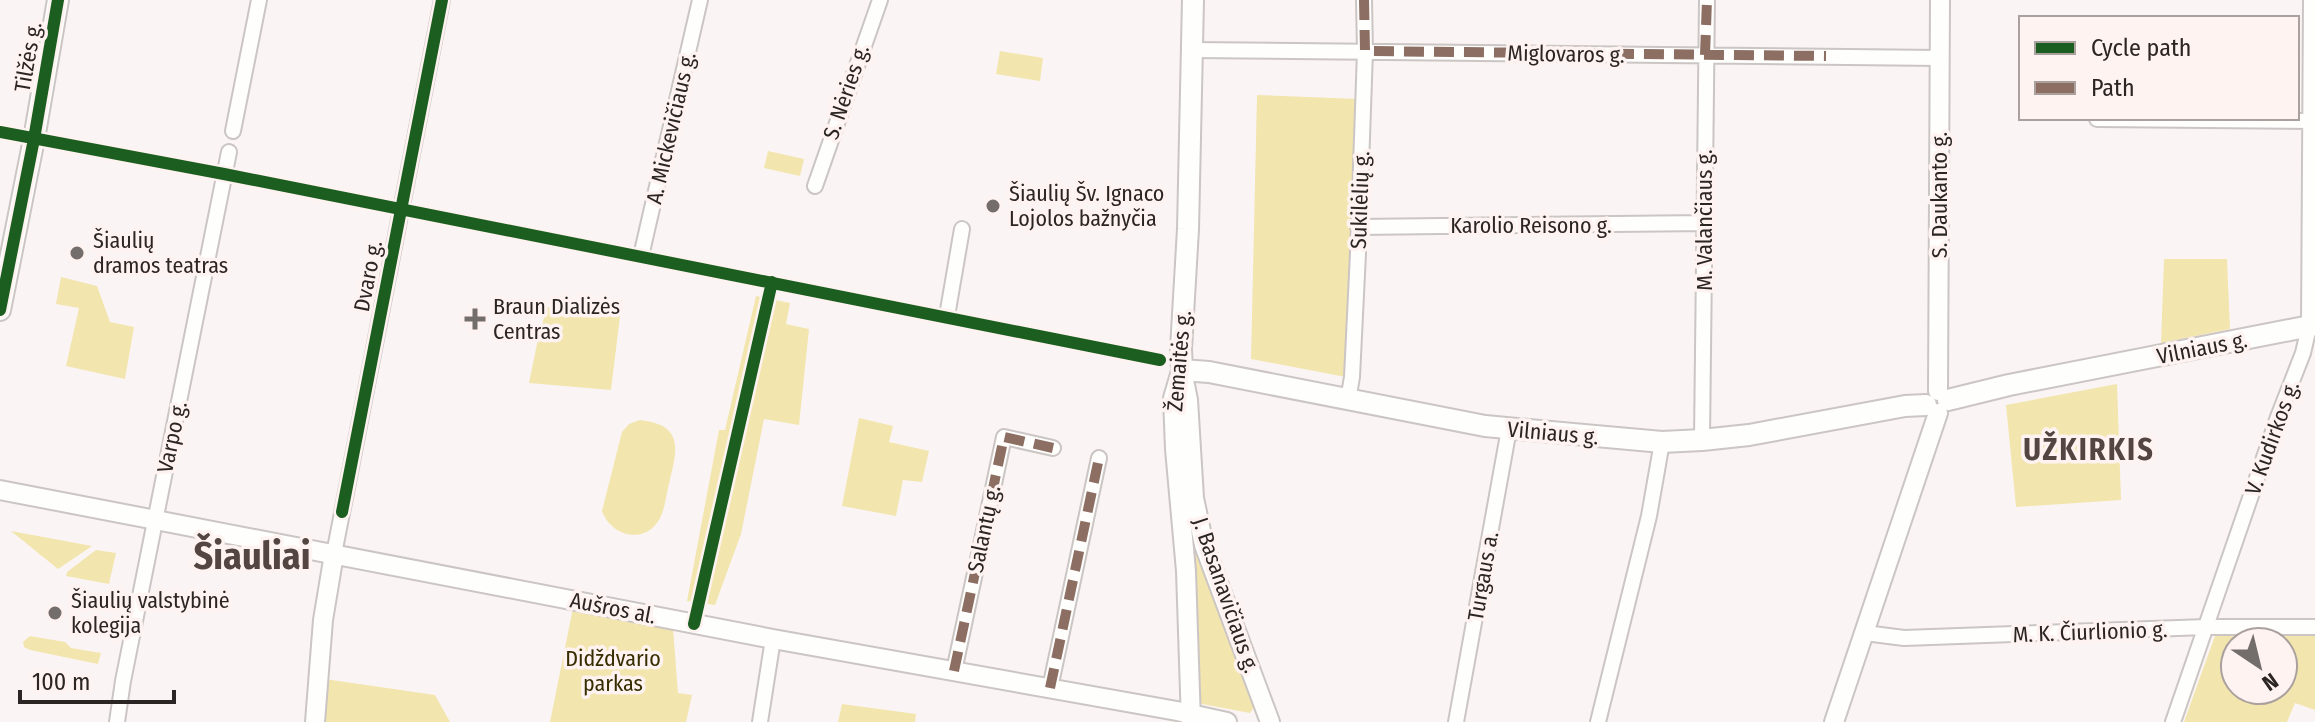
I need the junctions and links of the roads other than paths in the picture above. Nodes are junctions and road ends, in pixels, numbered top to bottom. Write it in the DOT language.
graph roads {
  1 [pos="58,0"];
  2 [pos="259,0"];
  3 [pos="442,0"];
  4 [pos="700,0"];
  5 [pos="880,0"];
  6 [pos="1193,0"];
  7 [pos="1364,0"];
  8 [pos="1707,0"];
  9 [pos="1940,0"];
  10 [pos="2311,0"];
  11 [pos="1192,50"];
  12 [pos="1365,51"];
  13 [pos="1705,55"];
  14 [pos="1940,58"];
  15 [pos="2312,67"];
  16 [pos="2204,120"];
  17 [pos="2310,121"];
  18 [pos="233,131"];
  19 [pos="229,152"];
  20 [pos="815,186"];
  21 [pos="1704,223"];
  22 [pos="1358,227"];
  23 [pos="962,229"];
  24 [pos="641,256"];
  25 [pos="0,310"];
  26 [pos="947,316"];
  27 [pos="2312,326"];
  28 [pos="1182,370"];
  29 [pos="1348,400"];
  30 [pos="1938,402"];
  31 [pos="1509,429"];
  32 [pos="1702,440"];
  33 [pos="1662,442"];
  34 [pos="1053,448"];
  35 [pos="1099,458"];
  36 [pos="0,490"];
  37 [pos="156,521"];
  38 [pos="334,554"];
  39 [pos="2206,627"];
  40 [pos="2315,627"];
  41 [pos="1865,633"];
  42 [pos="773,639"];
  43 [pos="1189,663"];
  44 [pos="954,671"];
  45 [pos="1050,688"];
  46 [pos="1149,706"];
  47 [pos="1191,718"];
  48 [pos="117,722"];
  49 [pos="315,722"];
  50 [pos="760,722"];
  51 [pos="1227,722"];
  52 [pos="1270,722"];
  53 [pos="1456,722"];
  54 [pos="1598,722"];
  55 [pos="1834,722"];
  56 [pos="2173,722"];
  1 -- 25 [label="highway, Tilžės g."];
  2 -- 18 [label="street"];
  3 -- 38 [label="street, Dvaro g."];
  4 -- 24 [label="street, A. Mickevičiaus g."];
  5 -- 20 [label="street, S. Nėries g."];
  6 -- 11 [label="highway, Žemaitės g."];
  7 -- 12 [label="street, Sukilėlių g."];
  8 -- 13 [label="street, M. Valančiaus g."];
  9 -- 14 [label="main road, S. Daukanto g."];
  10 -- 15 [label="street, V. Kudirkos g."];
  11 -- 12 [label="street, Miglovaros g."];
  11 -- 28 [label="highway, Žemaitės g."];
  12 -- 13 [label="street, Miglovaros g."];
  12 -- 22 [label="street, Sukilėlių g."];
  13 -- 14 [label="street, Miglovaros g."];
  13 -- 21 [label="street, M. Valančiaus g."];
  14 -- 30 [label="main road, S. Daukanto g."];
  15 -- 17 [label="street, V. Kudirkos g."];
  16 -- 17 [label="street"];
  17 -- 27 [label="street, V. Kudirkos g."];
  19 -- 37 [label="street, Varpo g."];
  21 -- 22 [label="street, Karolio Reisono g."];
  21 -- 32 [label="street, M. Valančiaus g."];
  22 -- 29 [label="street, Sukilėlių g."];
  23 -- 26 [label="street"];
  27 -- 30 [label="highway, Vilniaus g."];
  27 -- 39 [label="street, V. Kudirkos g."];
  28 -- 29 [label="highway, Vilniaus g."];
  28 -- 43 [label="main road, Žemaitės g."];
  28 -- 52 [label="main road, J. Basanavičiaus g."];
  29 -- 31 [label="highway, Vilniaus g."];
  30 -- 32 [label="highway, Vilniaus g."];
  30 -- 41 [label="main road, S. Daukanto g."];
  31 -- 33 [label="highway, Vilniaus g."];
  31 -- 53 [label="street, Turgaus a."];
  32 -- 33 [label="highway, Vilniaus g."];
  33 -- 54 [label="street"];
  34 -- 44 [label="street, Salantų g."];
  35 -- 45 [label="street"];
  36 -- 37 [label="main road, Aušros al."];
  37 -- 38 [label="main road, Aušros al."];
  37 -- 48 [label="street, Varpo g."];
  38 -- 42 [label="main road, Aušros al."];
  38 -- 49 [label="main road, Dvaro g."];
  39 -- 40 [label="street, M. K. Čiurlionio g."];
  39 -- 41 [label="street, M. K. Čiurlionio g."];
  39 -- 56 [label="street, V. Kudirkos g."];
  41 -- 55 [label="main road, S. Daukanto g."];
  42 -- 44 [label="main road, Aušros al."];
  42 -- 50 [label="street"];
  43 -- 46 [label="main road"];
  43 -- 47 [label="main road, Žemaitės g."];
  44 -- 45 [label="main road, Aušros al."];
  45 -- 46 [label="main road, Aušros al."];
  46 -- 47 [label="main road, Aušros al."];
  47 -- 51 [label="main road, Aušros al."];
}
